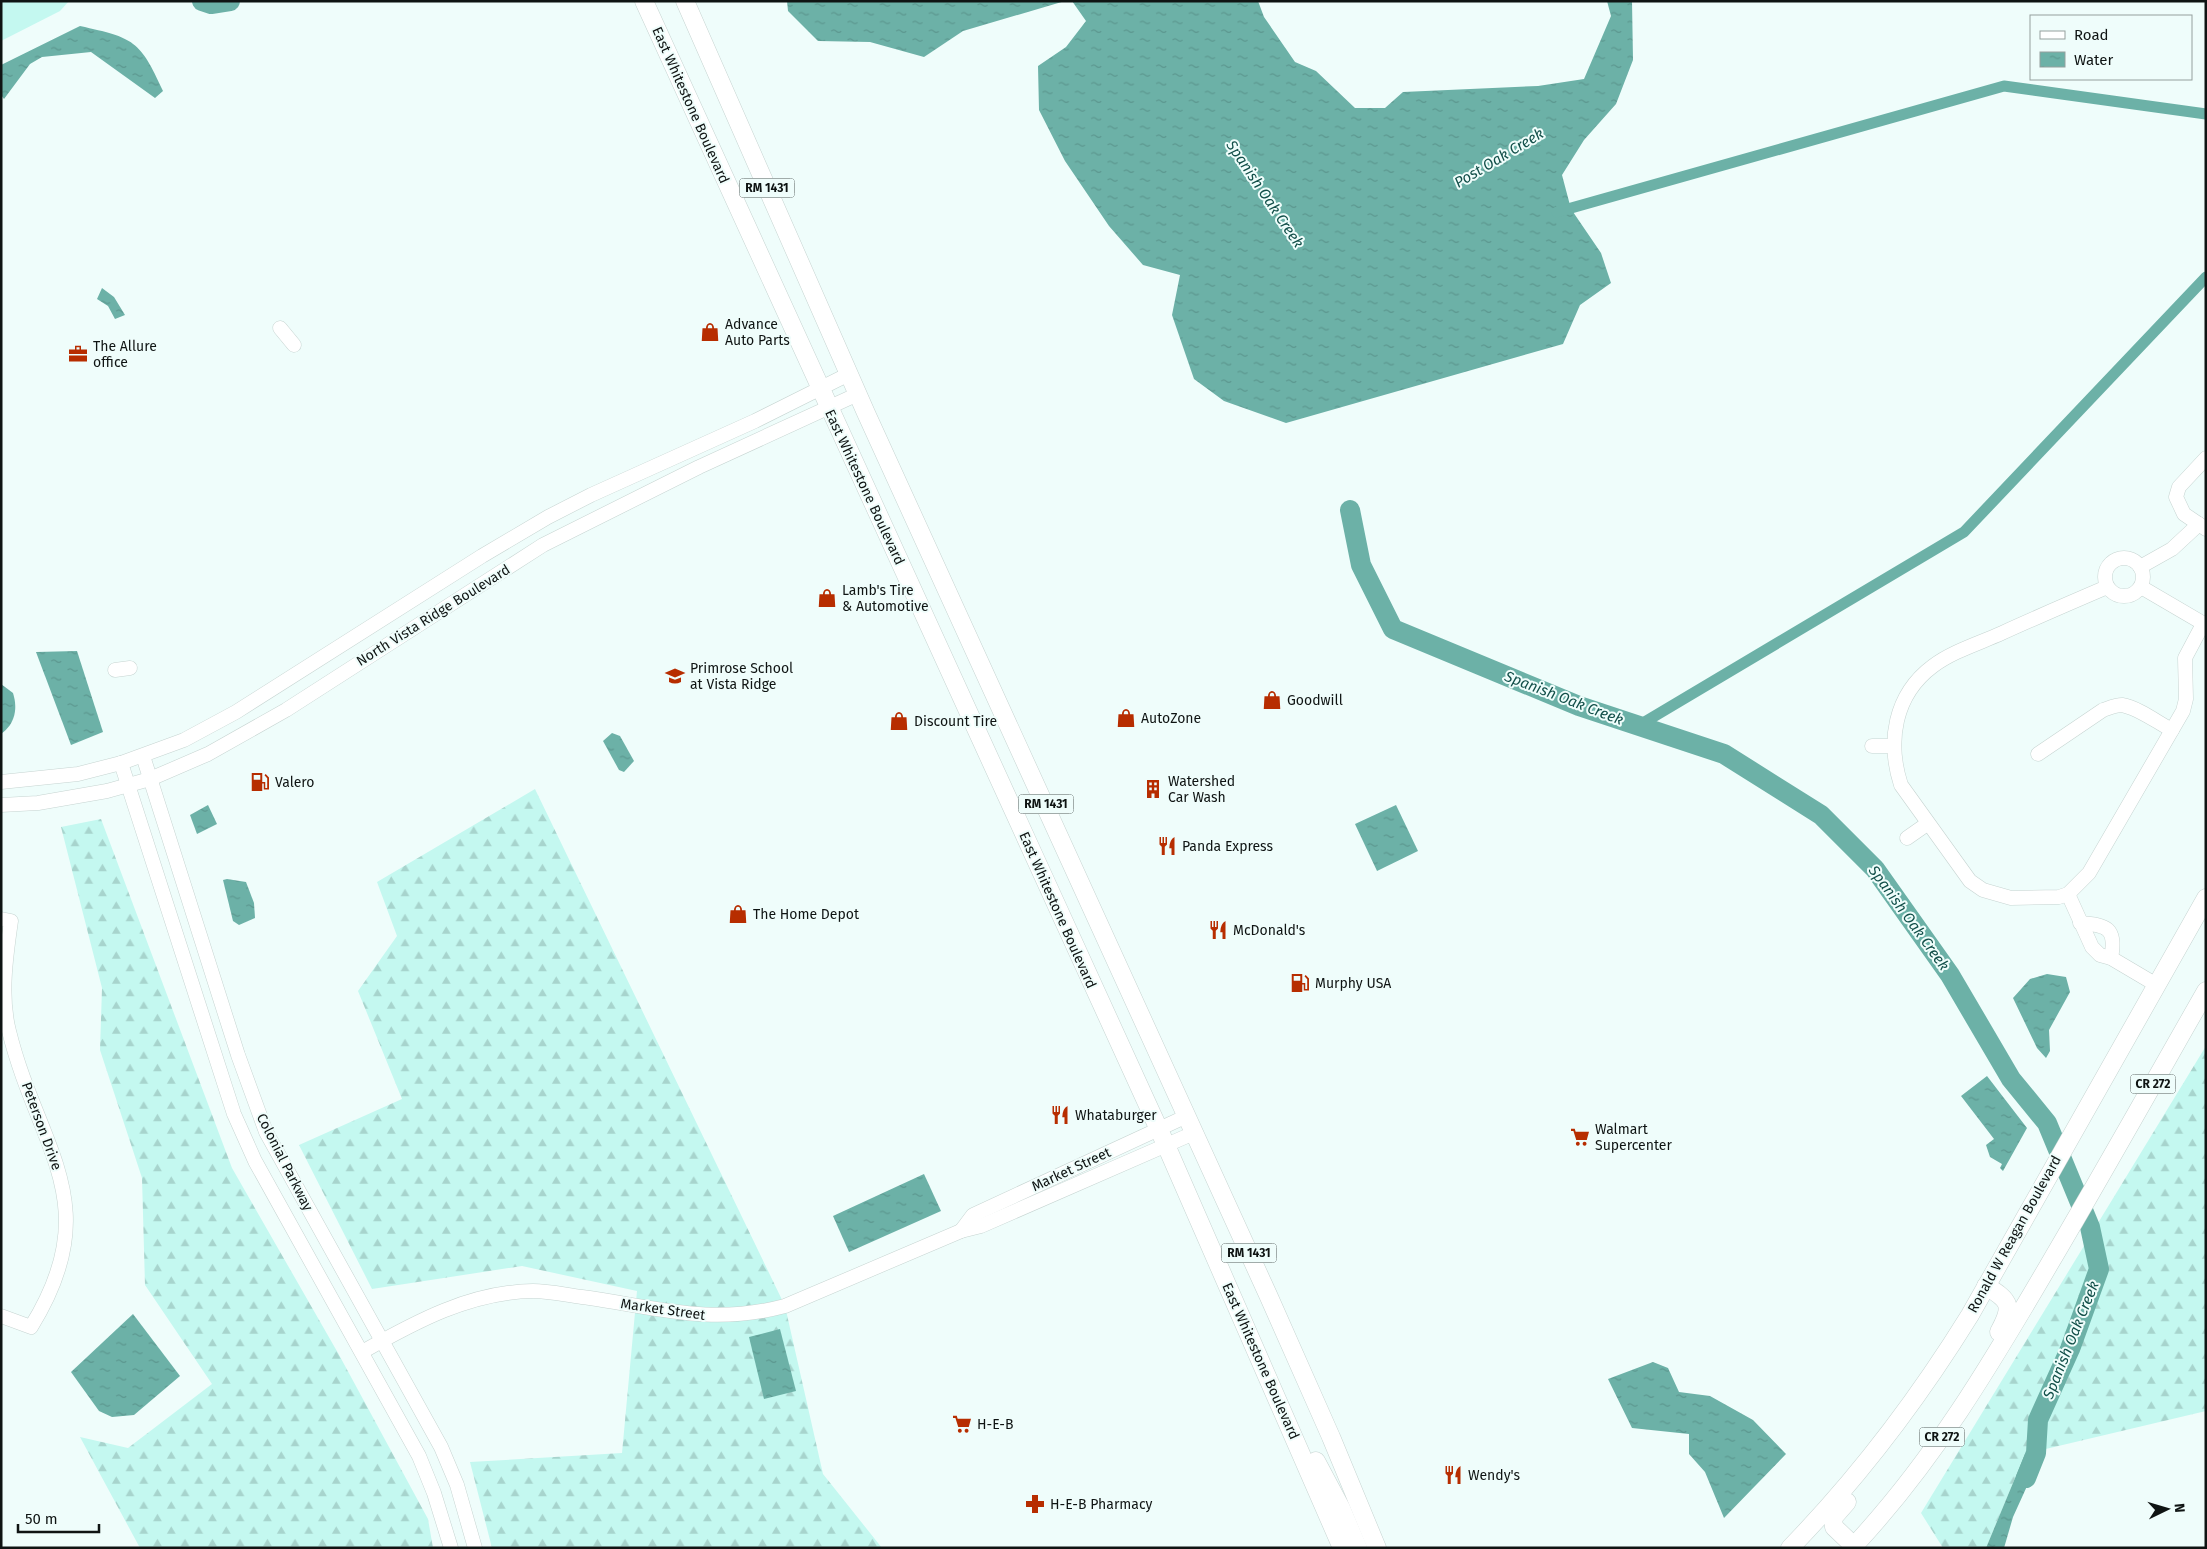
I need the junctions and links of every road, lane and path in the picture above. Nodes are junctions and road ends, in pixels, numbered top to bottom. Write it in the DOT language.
graph roads {
  1 [pos="644,1"];
  2 [pos="685,1"];
  3 [pos="280,328"];
  4 [pos="294,345"];
  5 [pos="849,374"];
  6 [pos="820,389"];
  7 [pos="858,394"];
  8 [pos="828,407"];
  9 [pos="2206,458"];
  10 [pos="2202,527"];
  11 [pos="2140,567"];
  12 [pos="2107,586"];
  13 [pos="2140,587"];
  14 [pos="2204,624"];
  15 [pos="130,668"];
  16 [pos="115,670"];
  17 [pos="2172,730"];
  18 [pos="1872,746"];
  19 [pos="1893,746"];
  20 [pos="2038,754"];
  21 [pos="143,756"];
  22 [pos="121,763"];
  23 [pos="150,779"];
  24 [pos="1,782"];
  25 [pos="128,786"];
  26 [pos="1,805"];
  27 [pos="1927,824"];
  28 [pos="1907,838"];
  29 [pos="2068,894"];
  30 [pos="2206,898"];
  31 [pos="6,920"];
  32 [pos="2080,923"];
  33 [pos="2110,958"];
  34 [pos="2155,984"];
  35 [pos="2206,990"];
  36 [pos="1186,1116"];
  37 [pos="1158,1128"];
  38 [pos="1194,1133"];
  39 [pos="1166,1145"];
  40 [pos="962,1230"];
  41 [pos="1986,1286"];
  42 [pos="1970,1315"];
  43 [pos="1,1316"];
  44 [pos="1246,1326"];
  45 [pos="383,1340"];
  46 [pos="362,1352"];
  47 [pos="1913,1476"];
  48 [pos="1853,1547"];
  49 [pos="451,1548"];
  50 [pos="474,1548"];
  51 [pos="1342,1548"];
  52 [pos="1358,1548"];
  53 [pos="1377,1548"];
  54 [pos="1790,1548"];
  1 -- 6 [label="main road, East Whitestone Boulevard / RM 1431"];
  2 -- 5 [label="main road, RM 1431"];
  3 -- 4 [label="street"];
  5 -- 6 [label="street, North Vista Ridge Boulevard"];
  5 -- 7 [label="main road, RM 1431"];
  6 -- 8 [label="main road, East Whitestone Boulevard / RM 1431"];
  6 -- 21 [label="street, North Vista Ridge Boulevard"];
  7 -- 8 [label="street, North Vista Ridge Boulevard"];
  7 -- 36 [label="main road, RM 1431"];
  8 -- 23 [label="street, North Vista Ridge Boulevard"];
  8 -- 37 [label="main road, East Whitestone Boulevard / RM 1431"];
  9 -- 10 [label="street"];
  10 -- 11 [label="street"];
  11 -- 12 [label="street"];
  11 -- 13 [label="street"];
  12 -- 13 [label="street"];
  12 -- 19 [label="street"];
  13 -- 14 [label="street"];
  14 -- 17 [label="street"];
  15 -- 16 [label="street"];
  17 -- 20 [label="street"];
  17 -- 29 [label="street"];
  18 -- 19 [label="street"];
  19 -- 27 [label="street"];
  21 -- 22 [label="street, North Vista Ridge Boulevard"];
  21 -- 23 [label="street, Colonial Parkway"];
  22 -- 24 [label="street, North Vista Ridge Boulevard"];
  22 -- 25 [label="street, Colonial Parkway"];
  23 -- 25 [label="street, North Vista Ridge Boulevard"];
  23 -- 45 [label="street, Colonial Parkway"];
  25 -- 26 [label="street, North Vista Ridge Boulevard"];
  25 -- 46 [label="street, Colonial Parkway"];
  27 -- 28 [label="street"];
  27 -- 29 [label="street"];
  29 -- 32 [label="street"];
  30 -- 34 [label="main road, Ronald W Reagan Boulevard"];
  31 -- 43 [label="street, Peterson Drive"];
  32 -- 33 [label="street"];
  32 -- 33 [label="street"];
  33 -- 34 [label="street"];
  34 -- 41 [label="main road, Ronald W Reagan Boulevard"];
  35 -- 47 [label="main road, CR 272"];
  36 -- 37 [label="street, Market Street"];
  36 -- 38 [label="main road, RM 1431"];
  37 -- 39 [label="main road, East Whitestone Boulevard / RM 1431"];
  37 -- 40 [label="street, Market Street"];
  38 -- 39 [label="street, Market Street"];
  38 -- 53 [label="main road, RM 1431"];
  39 -- 40 [label="street, Market Street"];
  39 -- 44 [label="main road, East Whitestone Boulevard / RM 1431"];
  40 -- 45 [label="street, Market Street"];
  41 -- 42 [label="main road, Ronald W Reagan Boulevard"];
  41 -- 47 [label="main road"];
  42 -- 48 [label="main road"];
  42 -- 54 [label="main road, Ronald W Reagan Boulevard"];
  44 -- 51 [label="main road, East Whitestone Boulevard / RM 1431"];
  44 -- 52 [label="main road"];
  45 -- 46 [label="street, Market Street"];
  45 -- 50 [label="street, Colonial Parkway"];
  46 -- 49 [label="street, Colonial Parkway"];
  47 -- 48 [label="main road, CR 272"];
}
